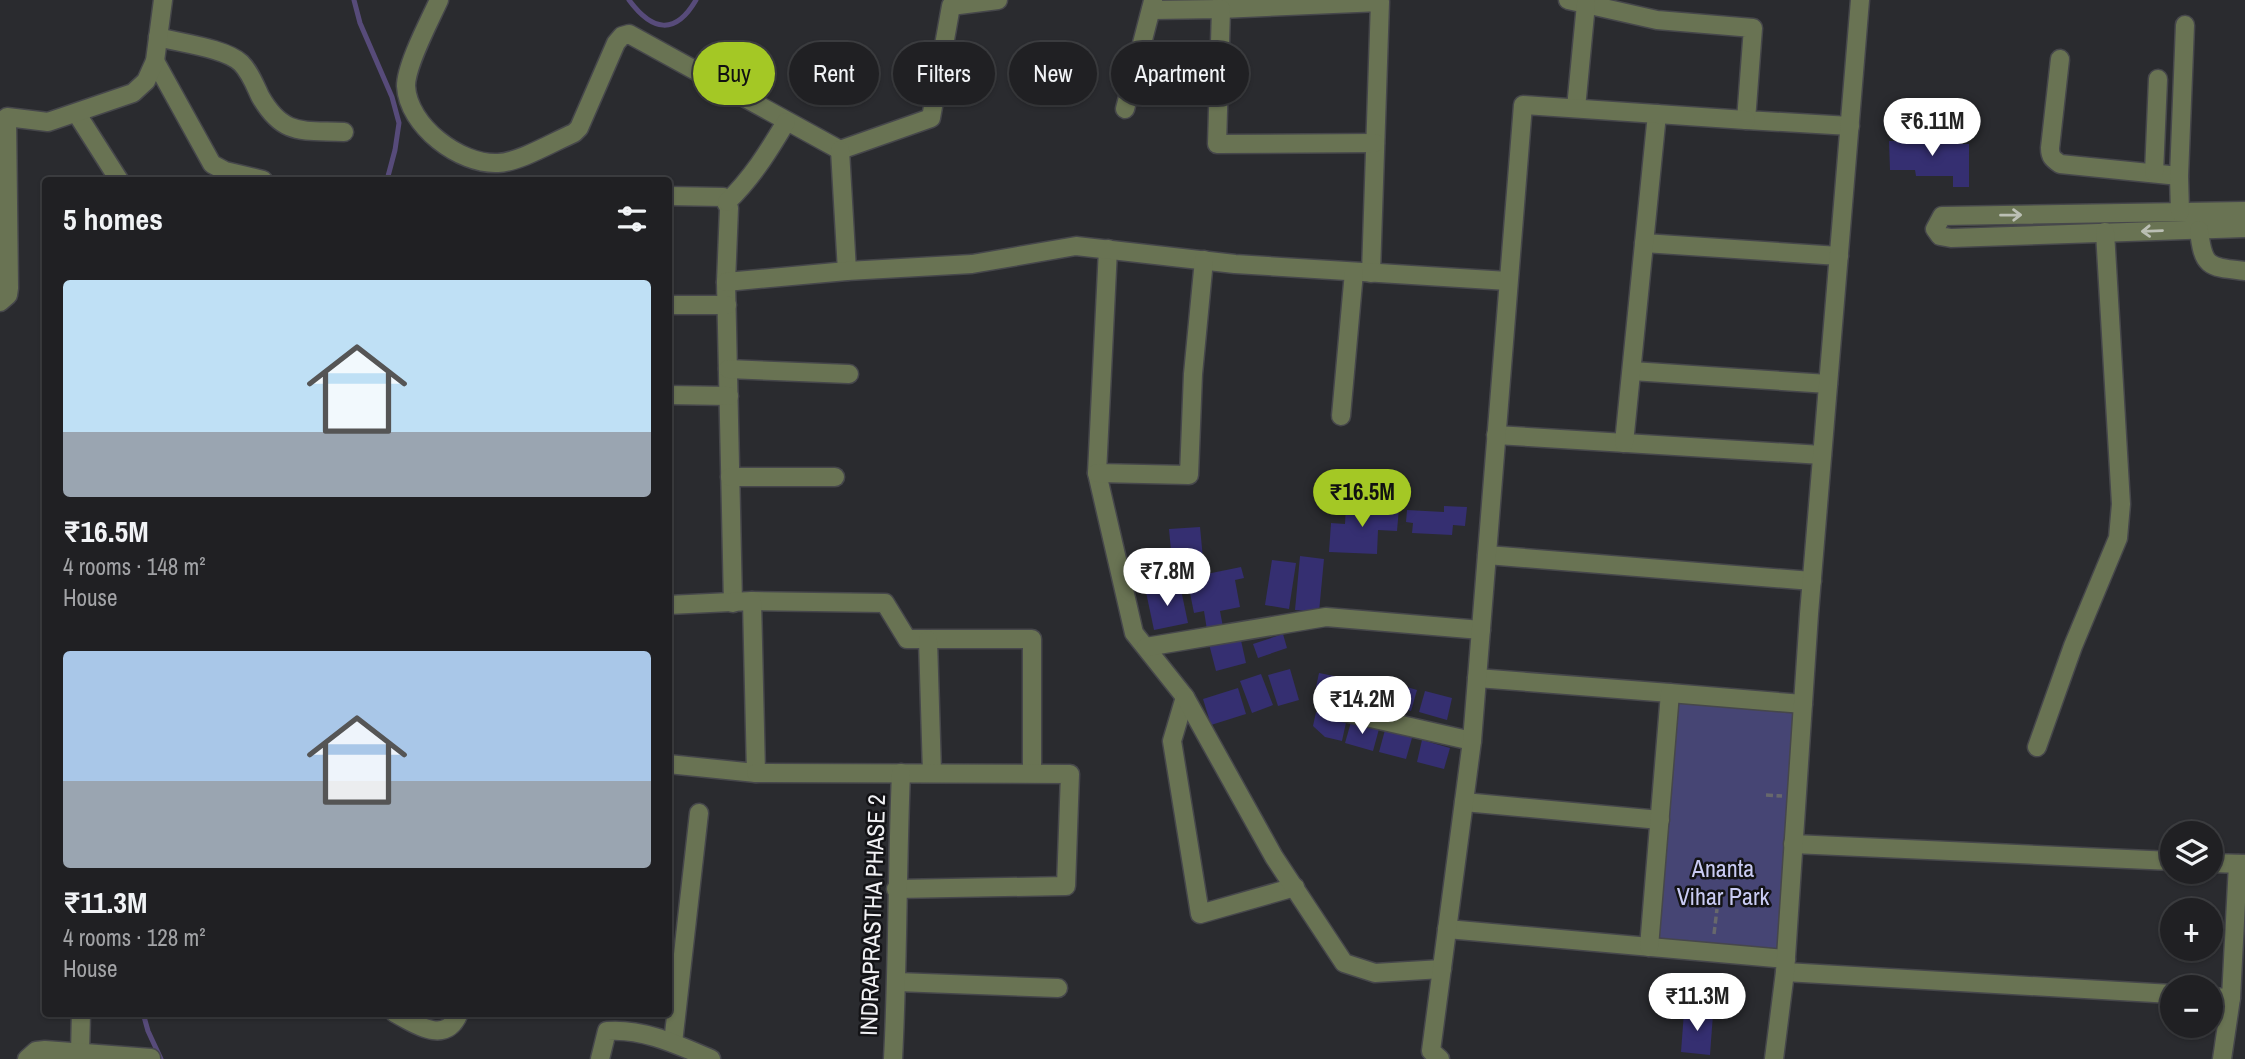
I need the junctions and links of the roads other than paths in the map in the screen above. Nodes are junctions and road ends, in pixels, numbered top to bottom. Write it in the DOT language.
graph roads {
  1 [pos="163,0"];
  2 [pos="439,0"];
  3 [pos="998,0"];
  4 [pos="1860,0"];
  5 [pos="1577,2"];
  6 [pos="1221,4"];
  7 [pos="1152,5"];
  8 [pos="2185,25"];
  9 [pos="158,37"];
  10 [pos="2060,59"];
  11 [pos="155,61"];
  12 [pos="2158,79"];
  13 [pos="1576,108"];
  14 [pos="1125,109"];
  15 [pos="77,114"];
  16 [pos="1657,114"];
  17 [pos="1746,120"];
  18 [pos="786,122"];
  19 [pos="1850,126"];
  20 [pos="344,132"];
  21 [pos="1375,143"];
  22 [pos="840,150"];
  23 [pos="2154,173"];
  24 [pos="2179,176"];
  25 [pos="117,177"];
  26 [pos="250,177"];
  27 [pos="672,196"];
  28 [pos="727,202"];
  29 [pos="2245,211"];
  30 [pos="2180,212"];
  31 [pos="2245,228"];
  32 [pos="2199,230"];
  33 [pos="2105,232"];
  34 [pos="1644,243"];
  35 [pos="1108,249"];
  36 [pos="1839,256"];
  37 [pos="1204,260"];
  38 [pos="847,271"];
  39 [pos="2245,271"];
  40 [pos="1363,272"];
  41 [pos="1508,281"];
  42 [pos="726,282"];
  43 [pos="0,302"];
  44 [pos="672,305"];
  45 [pos="727,305"];
  46 [pos="728,369"];
  47 [pos="1632,371"];
  48 [pos="849,374"];
  49 [pos="1828,384"];
  50 [pos="672,394"];
  51 [pos="729,396"];
  52 [pos="1341,416"];
  53 [pos="1496,435"];
  54 [pos="1624,443"];
  55 [pos="1822,454"];
  56 [pos="1097,472"];
  57 [pos="730,477"];
  58 [pos="835,477"];
  59 [pos="1487,555"];
  60 [pos="1812,581"];
  61 [pos="752,601"];
  62 [pos="733,603"];
  63 [pos="672,605"];
  64 [pos="1481,630"];
  65 [pos="928,640"];
  66 [pos="1146,648"];
  67 [pos="1477,678"];
  68 [pos="1670,693"];
  69 [pos="1185,697"];
  70 [pos="1803,704"];
  71 [pos="1331,709"];
  72 [pos="1472,741"];
  73 [pos="2037,747"];
  74 [pos="672,764"];
  75 [pos="755,773"];
  76 [pos="901,773"];
  77 [pos="932,773"];
  78 [pos="1032,773"];
  79 [pos="1464,802"];
  80 [pos="699,813"];
  81 [pos="1660,820"];
  82 [pos="1793,844"];
  83 [pos="2160,860"];
  84 [pos="2223,863"];
  85 [pos="2242,864"];
  86 [pos="1294,887"];
  87 [pos="896,889"];
  88 [pos="1447,929"];
  89 [pos="1649,947"];
  90 [pos="1785,965"];
  91 [pos="1442,969"];
  92 [pos="897,982"];
  93 [pos="1058,988"];
  94 [pos="2160,993"];
  95 [pos="2223,998"];
  96 [pos="2231,998"];
  97 [pos="81,1017"];
  98 [pos="403,1017"];
  99 [pos="458,1017"];
  100 [pos="673,1043"];
  101 [pos="80,1053"];
  102 [pos="151,1058"];
  103 [pos="1435,1058"];
  104 [pos="27,1059"];
  105 [pos="600,1059"];
  106 [pos="711,1059"];
  107 [pos="893,1059"];
  108 [pos="1774,1059"];
  109 [pos="2222,1059"];
  1 -- 9 [label="street"];
  2 -- 18 [label="street"];
  3 -- 22 [label="street"];
  4 -- 19 [label="street"];
  5 -- 13 [label="street"];
  5 -- 17 [label="street"];
  6 -- 7 [label="street"];
  6 -- 21 [label="street"];
  6 -- 21 [label="street"];
  7 -- 14 [label="street"];
  8 -- 24 [label="street"];
  9 -- 11 [label="street"];
  9 -- 20 [label="street"];
  10 -- 23 [label="street"];
  11 -- 15 [label="street"];
  11 -- 26 [label="street"];
  12 -- 23 [label="street"];
  13 -- 16 [label="street"];
  13 -- 41 [label="street"];
  15 -- 25 [label="street"];
  15 -- 43 [label="street"];
  16 -- 17 [label="street"];
  16 -- 34 [label="street"];
  17 -- 19 [label="street"];
  18 -- 22 [label="street"];
  18 -- 28 [label="street"];
  19 -- 36 [label="street"];
  21 -- 40 [label="street"];
  22 -- 38 [label="street"];
  23 -- 24 [label="street"];
  24 -- 30 [label="street"];
  27 -- 28 [label="street"];
  28 -- 42 [label="street"];
  29 -- 30 [label="street"];
  33 -- 30 [label="street, one-way"];
  31 -- 32 [label="street"];
  32 -- 33 [label="street, one-way"];
  32 -- 39 [label="street"];
  33 -- 73 [label="street"];
  34 -- 36 [label="street"];
  34 -- 47 [label="street"];
  35 -- 37 [label="street"];
  35 -- 38 [label="street"];
  35 -- 56 [label="street"];
  36 -- 49 [label="street"];
  37 -- 40 [label="street"];
  37 -- 56 [label="street"];
  38 -- 42 [label="street"];
  40 -- 41 [label="street"];
  40 -- 52 [label="street"];
  41 -- 53 [label="street"];
  42 -- 45 [label="street"];
  44 -- 45 [label="street"];
  45 -- 46 [label="street"];
  46 -- 48 [label="street"];
  46 -- 51 [label="street"];
  47 -- 49 [label="street"];
  47 -- 54 [label="street"];
  49 -- 55 [label="street"];
  50 -- 51 [label="street"];
  51 -- 57 [label="street"];
  53 -- 54 [label="street"];
  53 -- 59 [label="street"];
  54 -- 55 [label="street"];
  55 -- 60 [label="street"];
  56 -- 66 [label="street"];
  57 -- 58 [label="street"];
  57 -- 62 [label="street"];
  59 -- 60 [label="street"];
  59 -- 64 [label="street"];
  60 -- 70 [label="street"];
  61 -- 62 [label="street"];
  61 -- 65 [label="street"];
  61 -- 75 [label="street"];
  62 -- 63 [label="street"];
  64 -- 66 [label="street"];
  64 -- 67 [label="street"];
  65 -- 77 [label="street"];
  65 -- 78 [label="street"];
  66 -- 69 [label="street"];
  67 -- 68 [label="street"];
  67 -- 72 [label="street"];
  68 -- 70 [label="street"];
  68 -- 81 [label="street"];
  69 -- 86 [label="street"];
  69 -- 86 [label="street"];
  70 -- 82 [label="street"];
  71 -- 72 [label="street"];
  72 -- 79 [label="street"];
  74 -- 75 [label="street"];
  75 -- 76 [label="street"];
  76 -- 77 [label="street"];
  76 -- 87 [label="street, INDRAPRASTHA PHASE 2"];
  77 -- 78 [label="street"];
  78 -- 87 [label="street"];
  79 -- 81 [label="street"];
  79 -- 88 [label="street"];
  80 -- 100 [label="street"];
  81 -- 89 [label="street"];
  82 -- 83 [label="street"];
  82 -- 90 [label="street"];
  84 -- 85 [label="street"];
  85 -- 96 [label="street"];
  86 -- 91 [label="street"];
  87 -- 92 [label="street, INDRAPRASTHA PHASE 2"];
  88 -- 89 [label="street"];
  88 -- 91 [label="street"];
  89 -- 90 [label="street"];
  90 -- 94 [label="street"];
  90 -- 108 [label="street"];
  91 -- 103 [label="street"];
  92 -- 93 [label="street"];
  92 -- 107 [label="street, INDRAPRASTHA PHASE 2"];
  95 -- 96 [label="street"];
  96 -- 109 [label="street"];
  97 -- 101 [label="street"];
  98 -- 99 [label="street"];
  100 -- 105 [label="street"];
  100 -- 106 [label="street"];
  101 -- 102 [label="street"];
  101 -- 104 [label="street"];
}
